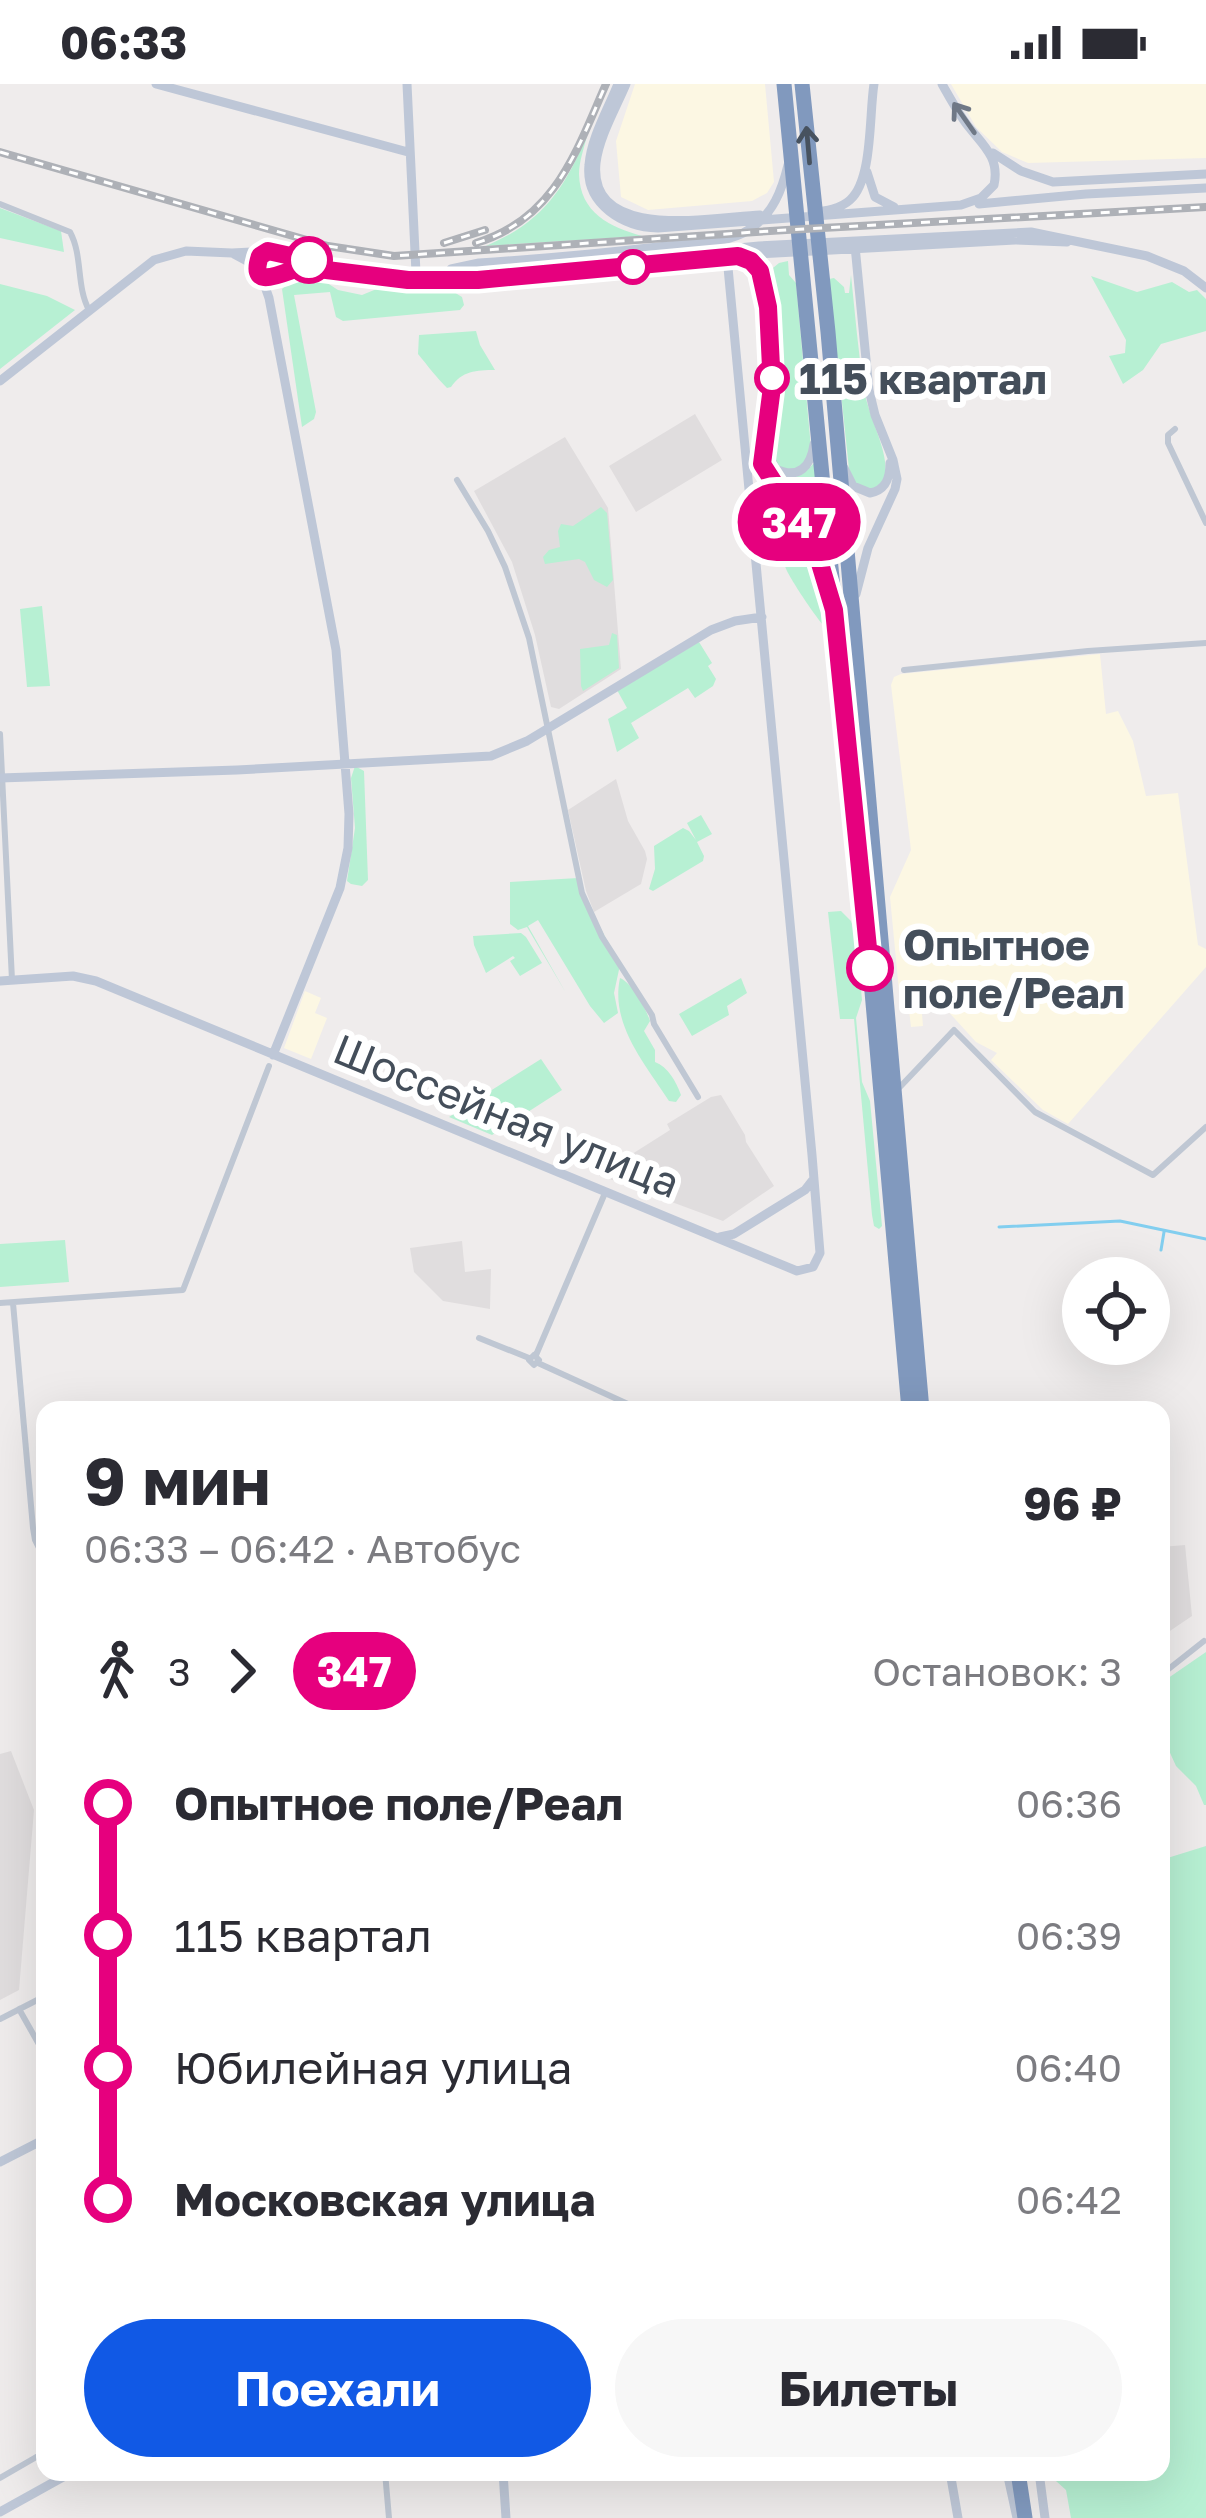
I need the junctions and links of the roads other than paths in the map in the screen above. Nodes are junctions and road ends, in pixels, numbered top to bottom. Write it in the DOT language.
graph roads {
  1 [pos="156,84"];
  2 [pos="407,84"];
  3 [pos="622,84"];
  4 [pos="784,84"];
  5 [pos="802,84"];
  6 [pos="942,84"];
  7 [pos="873,86"];
  8 [pos="409,122"];
  9 [pos="989,149"];
  10 [pos="408,152"];
  11 [pos="790,154"];
  12 [pos="866,166"];
  13 [pos="1206,174"];
  14 [pos="1206,188"];
  15 [pos="0,204"];
  16 [pos="961,205"];
  17 [pos="413,208"];
  18 [pos="905,209"];
  19 [pos="999,237"];
  20 [pos="855,244"];
  21 [pos="882,248"];
  22 [pos="759,250"];
  23 [pos="828,250"];
  24 [pos="265,252"];
  25 [pos="232,253"];
  26 [pos="279,253"];
  27 [pos="784,253"];
  28 [pos="733,257"];
  29 [pos="856,272"];
  30 [pos="260,273"];
  31 [pos="416,273"];
  32 [pos="434,273"];
  33 [pos="281,274"];
  34 [pos="762,280"];
  35 [pos="1206,288"];
  36 [pos="269,298"];
  37 [pos="89,310"];
  38 [pos="0,381"];
  39 [pos="816,415"];
  40 [pos="1174,429"];
  41 [pos="765,440"];
  42 [pos="837,445"];
  43 [pos="887,446"];
  44 [pos="457,480"];
  45 [pos="1206,523"];
  46 [pos="834,610"];
  47 [pos="762,616"];
  48 [pos="853,636"];
  49 [pos="1206,643"];
  50 [pos="904,670"];
  51 [pos="548,728"];
  52 [pos="0,734"];
  53 [pos="346,764"];
  54 [pos="1,778"];
  55 [pos="13,980"];
  56 [pos="0,981"];
  57 [pos="964,1038"];
  58 [pos="890,1041"];
  59 [pos="941,1043"];
  60 [pos="271,1061"];
  61 [pos="918,1067"];
  62 [pos="698,1097"];
  63 [pos="896,1102"];
  64 [pos="1206,1127"];
  65 [pos="605,1191"];
  66 [pos="810,1191"];
  67 [pos="743,1228"];
  68 [pos="715,1237"];
  69 [pos="747,1251"];
  70 [pos="13,1302"];
  71 [pos="0,1303"];
  72 [pos="479,1338"];
  73 [pos="534,1359"];
  74 [pos="622,1401"];
  75 [pos="914,1401"];
  76 [pos="915,1401"];
  77 [pos="36,1542"];
  78 [pos="1203,1631"];
  79 [pos="1205,1642"];
  80 [pos="1170,1668"];
  81 [pos="36,2001"];
  82 [pos="20,2009"];
  83 [pos="0,2019"];
  84 [pos="36,2038"];
  85 [pos="36,2144"];
  86 [pos="0,2162"];
  87 [pos="36,2457"];
  88 [pos="0,2478"];
  89 [pos="56,2481"];
  90 [pos="386,2481"];
  91 [pos="504,2481"];
  92 [pos="952,2481"];
  93 [pos="1010,2481"];
  94 [pos="1019,2481"];
  95 [pos="1030,2481"];
  96 [pos="1040,2481"];
  97 [pos="0,2512"];
  98 [pos="389,2518"];
  99 [pos="506,2518"];
  100 [pos="958,2518"];
  101 [pos="1021,2518"];
  102 [pos="1036,2518"];
  103 [pos="1046,2518"];
  1 -- 10 [label="main road"];
  2 -- 8 [label="main road"];
  3 -- 12 [label="main road"];
  3 -- 18 [label="main road"];
  4 -- 11 [label="highway"];
  42 -- 5 [label="highway, one-way"];
  9 -- 6 [label="main road, one-way"];
  7 -- 12 [label="main road"];
  8 -- 10 [label="main road"];
  8 -- 17 [label="main road"];
  9 -- 13 [label="main road"];
  9 -- 16 [label="main road"];
  10 -- 17 [label="main road"];
  11 -- 32 [label="main road"];
  11 -- 39 [label="highway"];
  12 -- 18 [label="main road"];
  14 -- 16 [label="main road"];
  15 -- 37 [label="street"];
  16 -- 18 [label="main road"];
  17 -- 31 [label="main road"];
  19 -- 20 [label="main road"];
  19 -- 21 [label="main road"];
  19 -- 35 [label="main road"];
  20 -- 21 [label="main road"];
  20 -- 22 [label="main road"];
  20 -- 23 [label="main road"];
  20 -- 29 [label="main road"];
  21 -- 29 [label="main road"];
  22 -- 27 [label="main road"];
  22 -- 28 [label="main road"];
  22 -- 32 [label="main road"];
  23 -- 27 [label="main road"];
  23 -- 29 [label="main road"];
  24 -- 25 [label="main road"];
  24 -- 26 [label="main road"];
  24 -- 30 [label="main road"];
  25 -- 30 [label="main road"];
  25 -- 37 [label="main road"];
  26 -- 31 [label="main road"];
  26 -- 33 [label="main road"];
  27 -- 34 [label="main road"];
  28 -- 33 [label="main road"];
  28 -- 34 [label="main road"];
  28 -- 47 [label="main road"];
  29 -- 43 [label="main road"];
  30 -- 33 [label="main road"];
  30 -- 36 [label="main road"];
  31 -- 32 [label="main road"];
  33 -- 36 [label="main road"];
  34 -- 41 [label="main road"];
  36 -- 53 [label="main road"];
  37 -- 38 [label="main road"];
  39 -- 41 [label="main road"];
  39 -- 46 [label="highway"];
  40 -- 45 [label="street"];
  41 -- 46 [label="main road"];
  42 -- 43 [label="main road"];
  42 -- 48 [label="highway"];
  43 -- 48 [label="main road"];
  44 -- 51 [label="street"];
  46 -- 75 [label="highway"];
  47 -- 51 [label="main road"];
  47 -- 66 [label="main road"];
  48 -- 58 [label="highway"];
  49 -- 50 [label="street"];
  51 -- 53 [label="main road"];
  51 -- 62 [label="street"];
  52 -- 54 [label="street"];
  53 -- 54 [label="main road"];
  53 -- 60 [label="main road"];
  54 -- 55 [label="street"];
  55 -- 56 [label="main road, Шоссейная улица"];
  55 -- 60 [label="main road, Шоссейная улица"];
  57 -- 59 [label="street"];
  57 -- 59 [label="street"];
  57 -- 64 [label="street"];
  58 -- 61 [label="street"];
  58 -- 63 [label="highway"];
  59 -- 61 [label="street"];
  60 -- 65 [label="main road, Шоссейная улица"];
  60 -- 70 [label="street"];
  61 -- 63 [label="street"];
  63 -- 76 [label="highway"];
  65 -- 68 [label="main road, Шоссейная улица"];
  65 -- 73 [label="street"];
  66 -- 67 [label="main road, Шоссейная улица"];
  66 -- 69 [label="main road, Шоссейная улица"];
  67 -- 68 [label="main road, Шоссейная улица"];
  67 -- 69 [label="main road"];
  68 -- 69 [label="main road, Шоссейная улица"];
  70 -- 71 [label="street"];
  70 -- 77 [label="street"];
  72 -- 73 [label="street"];
  73 -- 74 [label="street"];
  78 -- 79 [label="street"];
  79 -- 80 [label="street"];
  81 -- 82 [label="street"];
  82 -- 83 [label="street"];
  82 -- 84 [label="street"];
  85 -- 86 [label="main road"];
  87 -- 88 [label="street"];
  89 -- 97 [label="main road"];
  90 -- 98 [label="street"];
  91 -- 99 [label="main road"];
  92 -- 100 [label="main road"];
  93 -- 101 [label="main road"];
  94 -- 101 [label="highway"];
  95 -- 102 [label="highway"];
  96 -- 103 [label="main road"];
}
